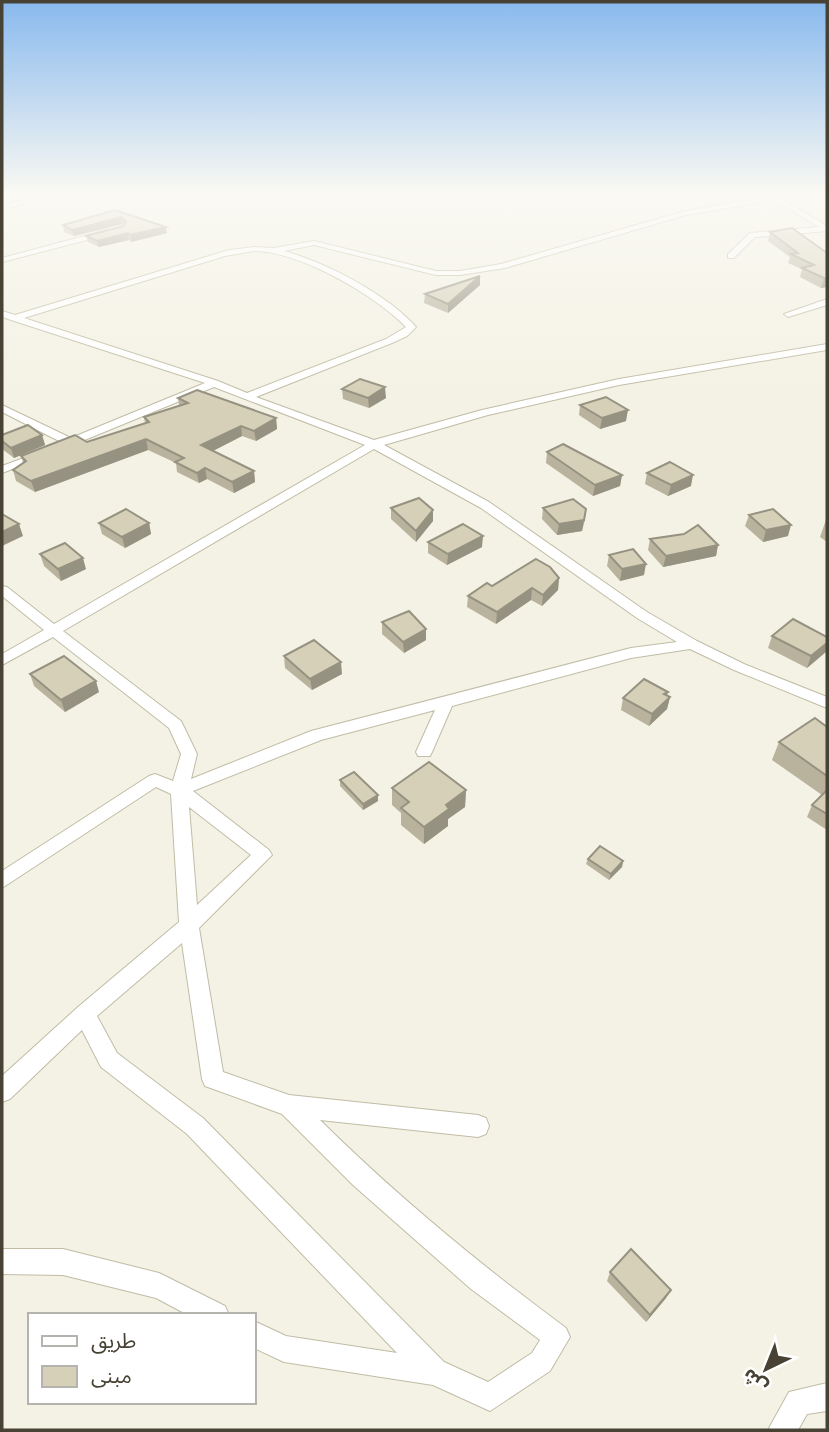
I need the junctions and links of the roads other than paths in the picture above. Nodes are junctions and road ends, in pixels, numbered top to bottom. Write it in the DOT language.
graph roads {
  1 [pos="204,260"];
  2 [pos="295,260"];
  3 [pos="382,260"];
  4 [pos="523,260"];
  5 [pos="827,302"];
  6 [pos="2,314"];
  7 [pos="788,314"];
  8 [pos="15,318"];
  9 [pos="827,347"];
  10 [pos="214,383"];
  11 [pos="248,396"];
  12 [pos="2,409"];
  13 [pos="70,442"];
  14 [pos="374,444"];
  15 [pos="2,470"];
  16 [pos="2,590"];
  17 [pos="56,630"];
  18 [pos="692,644"];
  19 [pos="2,660"];
  20 [pos="446,702"];
  21 [pos="827,703"];
  22 [pos="424,751"];
  23 [pos="178,790"];
  24 [pos="2,880"];
  25 [pos="189,925"];
  26 [pos="85,1014"];
  27 [pos="2,1091"];
  28 [pos="289,1106"];
  29 [pos="478,1126"];
  30 [pos="2,1262"];
  31 [pos="212,1313"];
  32 [pos="256,1335"];
  33 [pos="434,1372"];
  34 [pos="827,1397"];
  35 [pos="782,1430"];
  1 -- 8 [label="street"];
  2 -- 11 [label="street"];
  3 -- 4 [label="street"];
  5 -- 7 [label="street"];
  6 -- 8 [label="street"];
  8 -- 10 [label="street"];
  9 -- 14 [label="street"];
  10 -- 11 [label="street"];
  10 -- 13 [label="street"];
  11 -- 14 [label="street"];
  12 -- 13 [label="street"];
  13 -- 15 [label="street"];
  14 -- 17 [label="street"];
  14 -- 18 [label="street"];
  16 -- 17 [label="street"];
  17 -- 19 [label="street"];
  17 -- 23 [label="street"];
  18 -- 20 [label="street"];
  18 -- 21 [label="street"];
  20 -- 22 [label="street"];
  20 -- 23 [label="street"];
  23 -- 24 [label="street"];
  23 -- 25 [label="street"];
  23 -- 25 [label="street"];
  25 -- 26 [label="street"];
  25 -- 28 [label="street"];
  26 -- 27 [label="street"];
  26 -- 33 [label="street"];
  28 -- 29 [label="street"];
  28 -- 33 [label="street"];
  30 -- 31 [label="street"];
  32 -- 33 [label="street"];
  34 -- 35 [label="street"];
}
